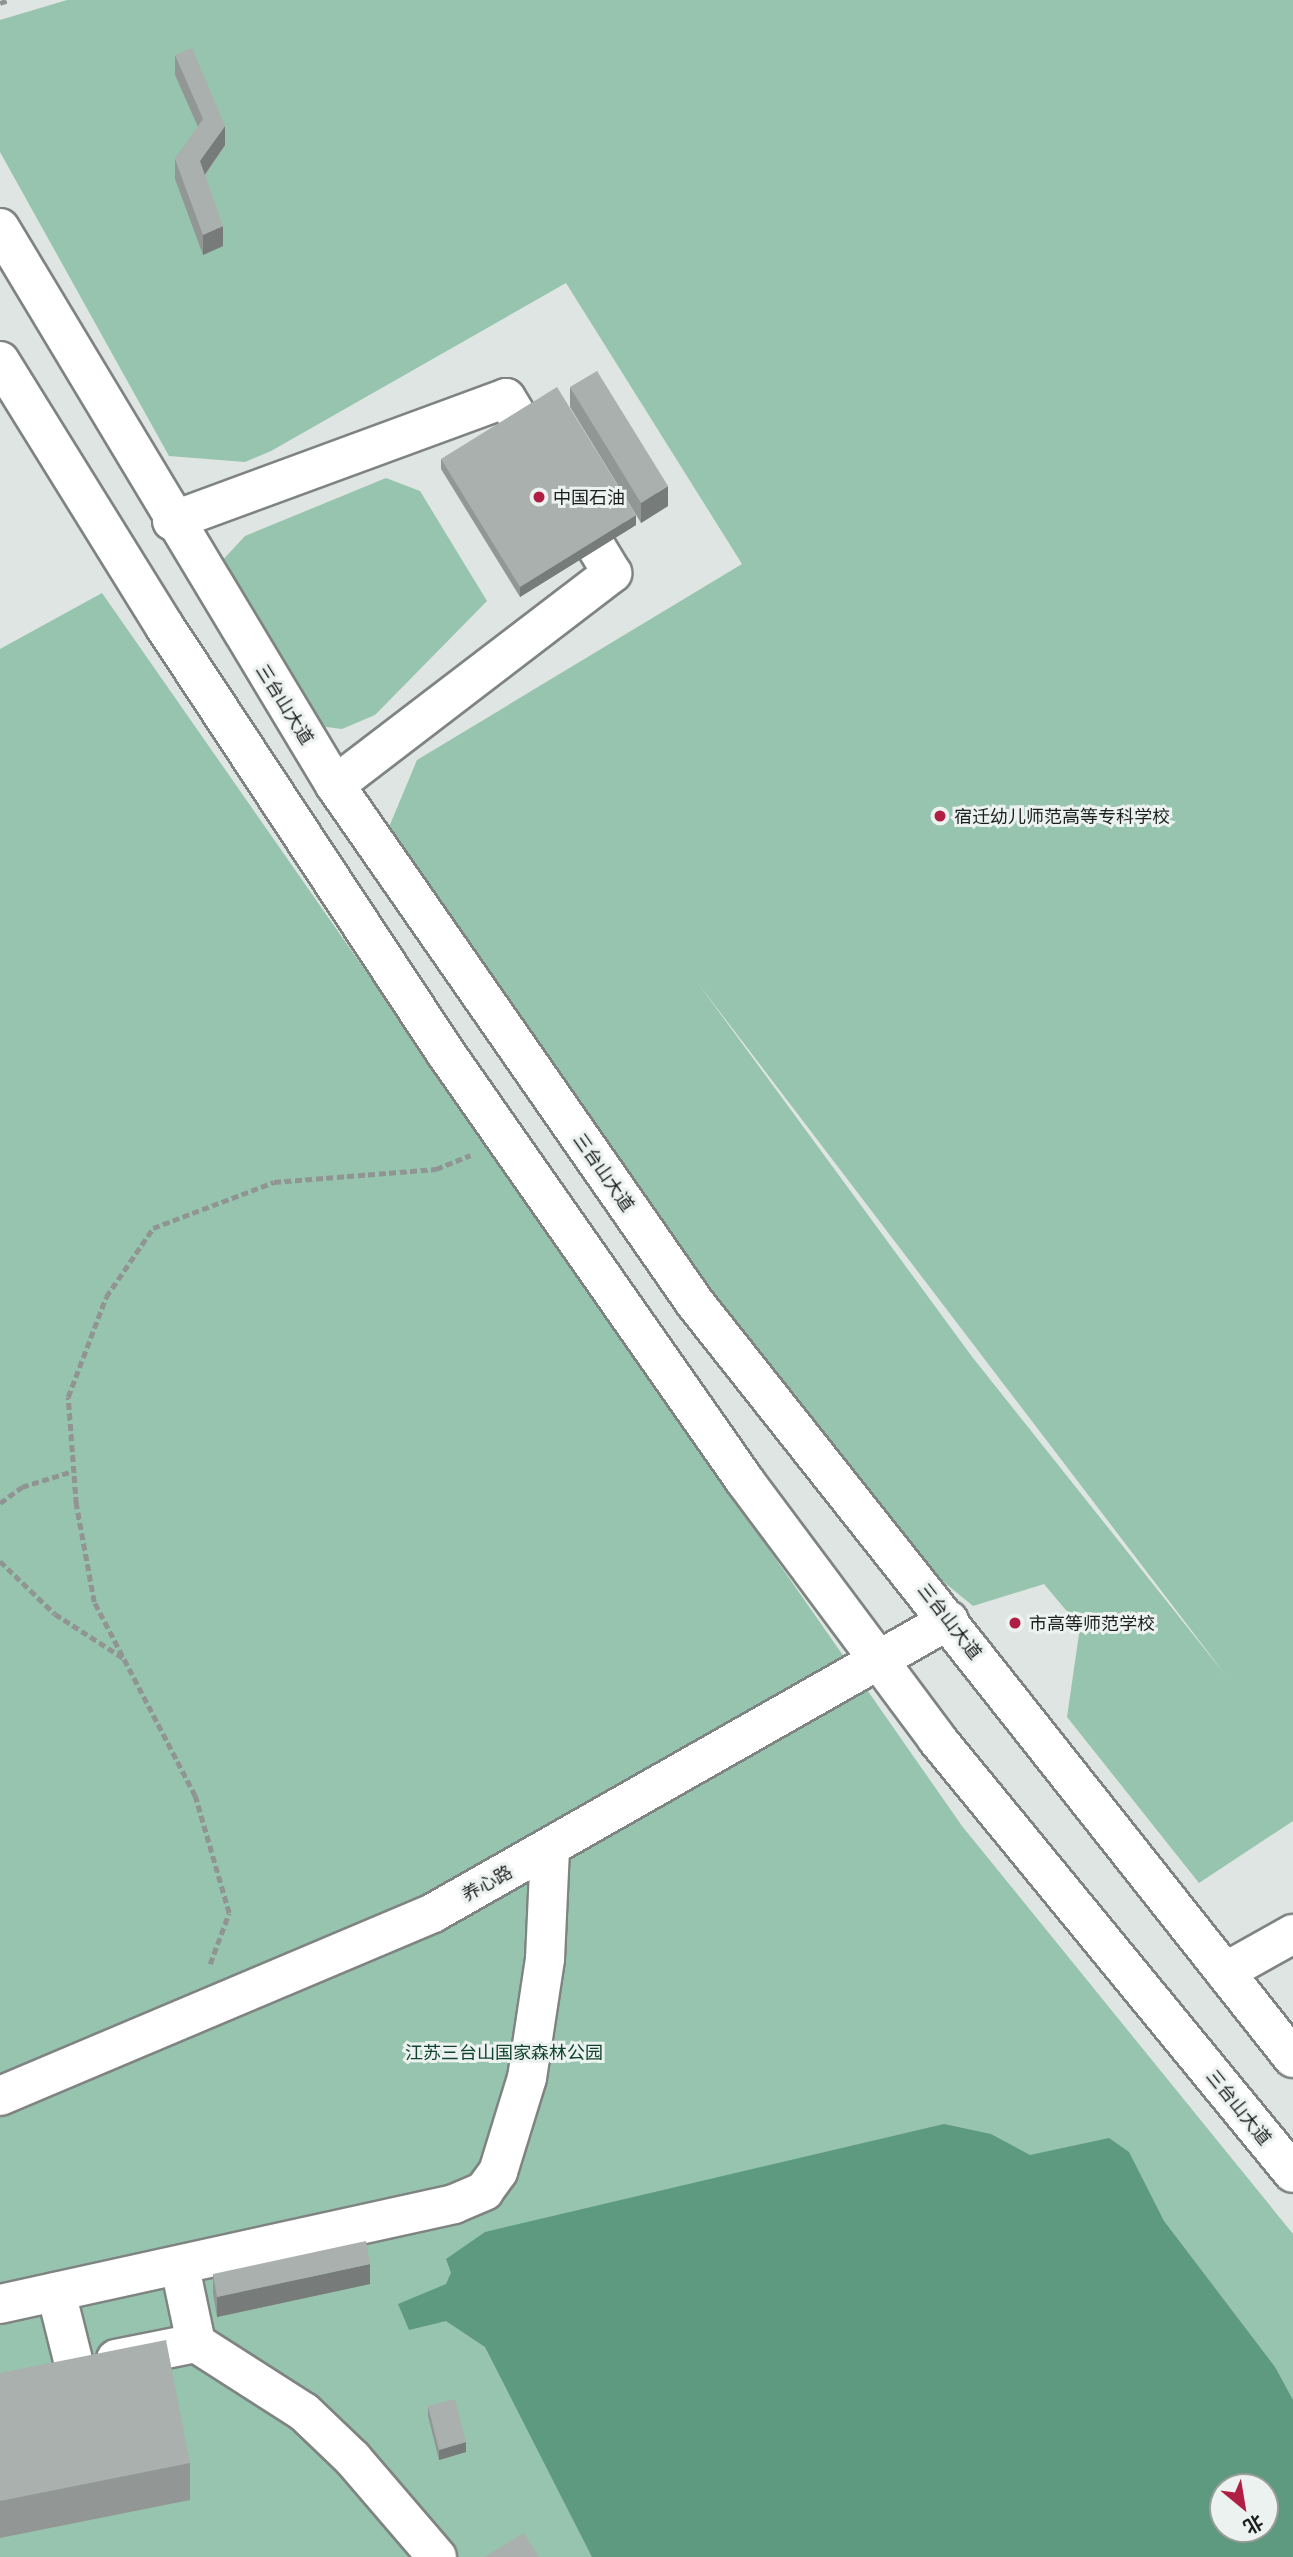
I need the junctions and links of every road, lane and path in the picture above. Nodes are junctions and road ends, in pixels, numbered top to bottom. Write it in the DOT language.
graph roads {
  1 [pos="9,0"];
  2 [pos="0,3"];
  3 [pos="0,228"];
  4 [pos="0,361"];
  5 [pos="172,521"];
  6 [pos="335,785"];
  7 [pos="506,1140"];
  8 [pos="73,1471"];
  9 [pos="0,1503"];
  10 [pos="0,1561"];
  11 [pos="949,1620"];
  12 [pos="126,1660"];
  13 [pos="879,1660"];
  14 [pos="550,1848"];
  15 [pos="1293,1934"];
  16 [pos="1225,1972"];
  17 [pos="192,2014"];
  18 [pos="1293,2057"];
  19 [pos="0,2096"];
  20 [pos="1293,2173"];
  21 [pos="180,2266"];
  22 [pos="56,2292"];
  23 [pos="0,2304"];
  24 [pos="195,2343"];
  25 [pos="75,2368"];
  26 [pos="37,2375"];
  27 [pos="437,2557"];
  1 -- 2 [label="path"];
  3 -- 5 [label="main road, 三台山大道"];
  4 -- 7 [label="main road, 三台山大道"];
  5 -- 6 [label="main road, 三台山大道"];
  5 -- 6 [label="main road"];
  6 -- 11 [label="main road, 三台山大道"];
  7 -- 8 [label="path"];
  7 -- 13 [label="main road, 三台山大道"];
  8 -- 9 [label="path"];
  8 -- 12 [label="path"];
  10 -- 12 [label="path"];
  11 -- 13 [label="main road, 养心路"];
  11 -- 16 [label="main road, 三台山大道"];
  12 -- 17 [label="path"];
  13 -- 14 [label="main road, 养心路"];
  13 -- 20 [label="main road, 三台山大道"];
  14 -- 17 [label="main road, 养心路"];
  14 -- 21 [label="main road"];
  15 -- 16 [label="main road"];
  16 -- 18 [label="main road, 三台山大道"];
  17 -- 19 [label="main road, 养心路"];
  21 -- 22 [label="main road"];
  21 -- 24 [label="main road"];
  22 -- 23 [label="main road"];
  22 -- 25 [label="main road"];
  24 -- 25 [label="main road"];
  24 -- 27 [label="main road"];
  25 -- 26 [label="main road"];
}
